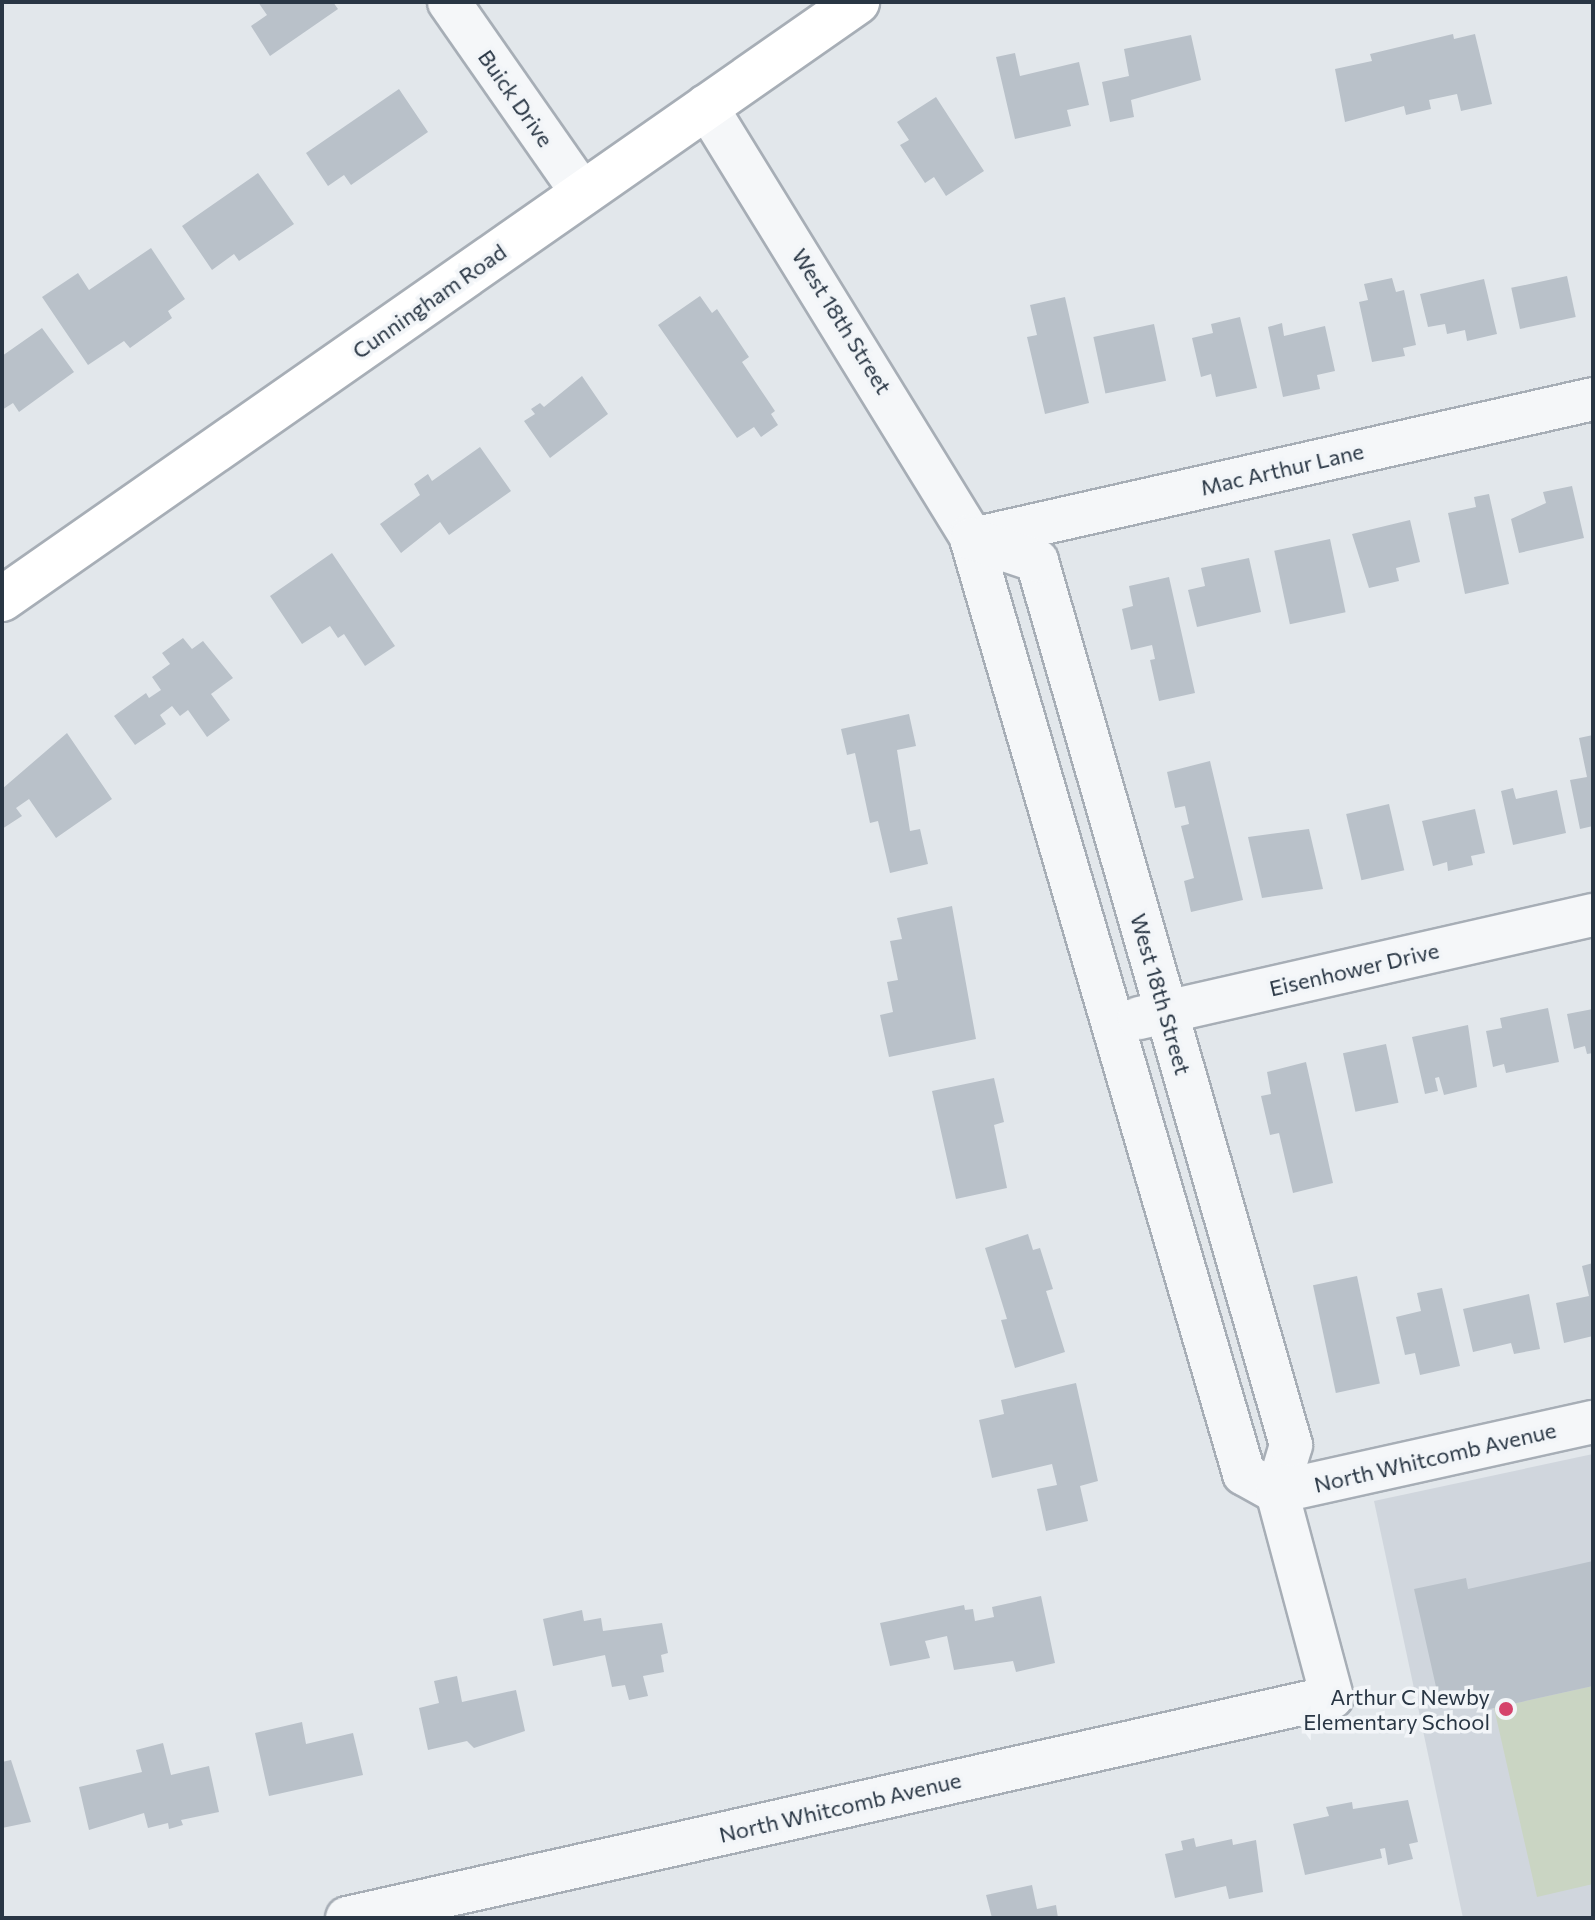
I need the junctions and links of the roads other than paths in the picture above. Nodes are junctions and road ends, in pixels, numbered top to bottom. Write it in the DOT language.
graph roads {
  1 [pos="449,2"];
  2 [pos="857,2"];
  3 [pos="706,106"];
  4 [pos="583,194"];
  5 [pos="1593,399"];
  6 [pos="972,539"];
  7 [pos="2,599"];
  8 [pos="1593,915"];
  9 [pos="1167,1012"];
  10 [pos="1115,1023"];
  11 [pos="1593,1422"];
  12 [pos="1277,1492"];
  13 [pos="347,1918"];
  1 -- 4 [label="street, Buick Drive"];
  2 -- 3 [label="street, Cunningham Road"];
  3 -- 4 [label="street, Cunningham Road"];
  3 -- 6 [label="street, West 18th Street"];
  4 -- 7 [label="street, Cunningham Road"];
  5 -- 6 [label="street, Mac Arthur Lane"];
  6 -- 9 [label="street, West 18th Street"];
  6 -- 10 [label="street, West 18th Street"];
  8 -- 9 [label="street, Eisenhower Drive"];
  9 -- 10 [label="street, Eisenhower Drive"];
  9 -- 12 [label="street, West 18th Street"];
  10 -- 12 [label="street, West 18th Street"];
  11 -- 12 [label="street, North Whitcomb Avenue"];
  12 -- 13 [label="street, North Whitcomb Avenue"];
}
